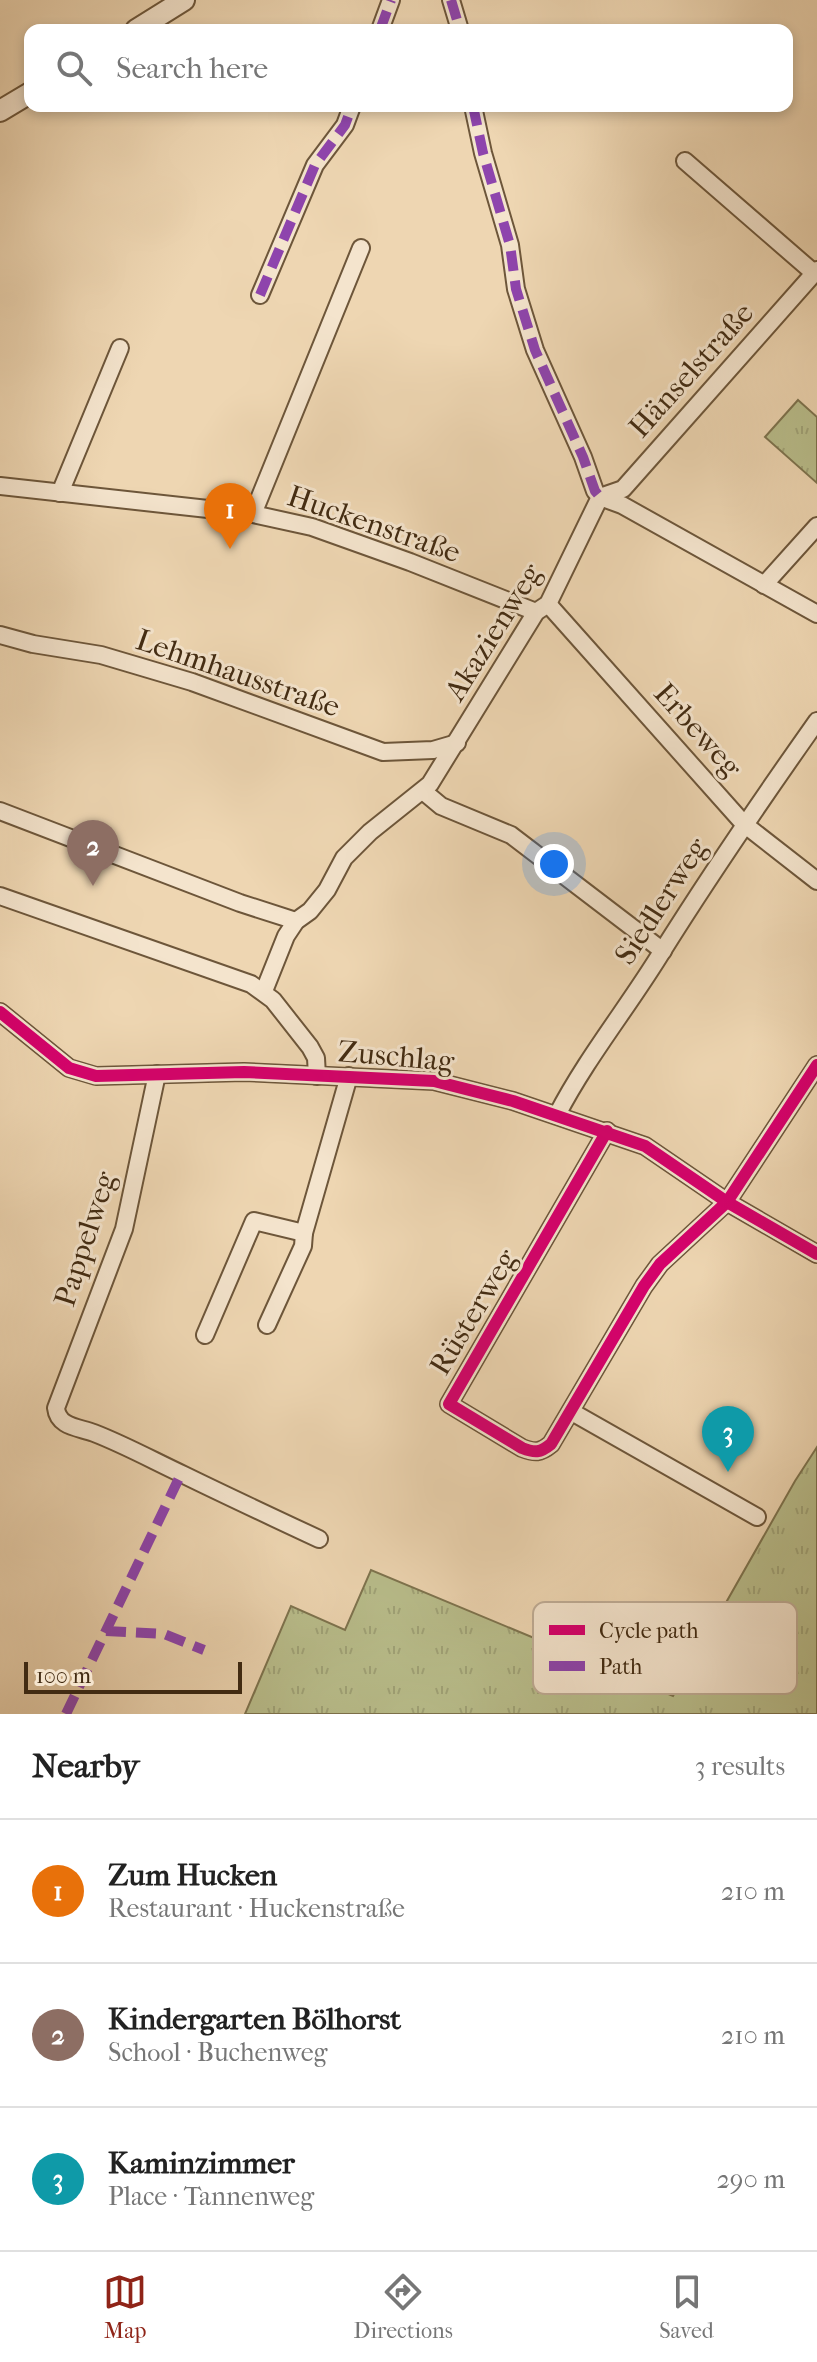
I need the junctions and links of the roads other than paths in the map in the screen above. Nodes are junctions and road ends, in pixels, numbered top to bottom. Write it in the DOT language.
graph roads {
  1 [pos="184,0"];
  2 [pos="391,0"];
  3 [pos="451,0"];
  4 [pos="146,24"];
  5 [pos="382,24"];
  6 [pos="458,24"];
  7 [pos="24,97"];
  8 [pos="0,111"];
  9 [pos="350,112"];
  10 [pos="474,112"];
  11 [pos="685,161"];
  12 [pos="361,248"];
  13 [pos="816,271"];
  14 [pos="260,295"];
  15 [pos="120,348"];
  16 [pos="0,486"];
  17 [pos="60,493"];
  18 [pos="600,497"];
  19 [pos="253,514"];
  20 [pos="817,526"];
  21 [pos="764,585"];
  22 [pos="542,608"];
  23 [pos="817,614"];
  24 [pos="0,635"];
  25 [pos="817,721"];
  26 [pos="457,743"];
  27 [pos="423,791"];
  28 [pos="0,811"];
  29 [pos="744,824"];
  30 [pos="817,881"];
  31 [pos="0,896"];
  32 [pos="296,921"];
  33 [pos="663,951"];
  34 [pos="264,991"];
  35 [pos="0,1012"];
  36 [pos="817,1065"];
  37 [pos="157,1074"];
  38 [pos="317,1076"];
  39 [pos="349,1076"];
  40 [pos="557,1115"];
  41 [pos="607,1131"];
  42 [pos="727,1202"];
  43 [pos="304,1233"];
  44 [pos="817,1254"];
  45 [pos="267,1325"];
  46 [pos="205,1335"];
  47 [pos="572,1412"];
  48 [pos="757,1517"];
  49 [pos="319,1539"];
  1 -- 4 [label="street"];
  2 -- 5 [label="street"];
  3 -- 6 [label="street"];
  7 -- 8 [label="street"];
  9 -- 14 [label="street"];
  10 -- 18 [label="street"];
  11 -- 13 [label="street"];
  12 -- 19 [label="street"];
  13 -- 18 [label="street, Hänselstraße"];
  15 -- 17 [label="street"];
  16 -- 17 [label="street, Huckenstraße"];
  17 -- 19 [label="street, Huckenstraße"];
  18 -- 21 [label="street"];
  18 -- 22 [label="street, Akazienweg"];
  19 -- 22 [label="street, Huckenstraße"];
  20 -- 21 [label="street"];
  21 -- 23 [label="street"];
  22 -- 26 [label="street, Akazienweg"];
  22 -- 29 [label="street, Erbeweg"];
  24 -- 26 [label="street, Lehmhausstraße"];
  25 -- 29 [label="street, Siedlerweg"];
  26 -- 27 [label="street, Akazienweg"];
  27 -- 32 [label="street, Akazienweg"];
  27 -- 33 [label="street"];
  28 -- 32 [label="street"];
  29 -- 30 [label="street, Erbeweg"];
  29 -- 33 [label="street, Siedlerweg"];
  31 -- 34 [label="street"];
  32 -- 34 [label="street, Akazienweg"];
  33 -- 40 [label="street, Siedlerweg"];
  34 -- 38 [label="street"];
  35 -- 37 [label="street, Zuschlag"];
  36 -- 42 [label="street, Rüsterweg"];
  37 -- 38 [label="street, Zuschlag"];
  37 -- 49 [label="street, Pappelweg"];
  38 -- 39 [label="street, Zuschlag"];
  39 -- 40 [label="street, Zuschlag"];
  39 -- 43 [label="street"];
  40 -- 41 [label="street, Zuschlag"];
  41 -- 42 [label="street, Zuschlag"];
  41 -- 47 [label="street, Rüsterweg"];
  42 -- 44 [label="street, Zuschlag"];
  42 -- 47 [label="street, Rüsterweg"];
  43 -- 45 [label="street"];
  43 -- 46 [label="street"];
  47 -- 48 [label="street"];
}
